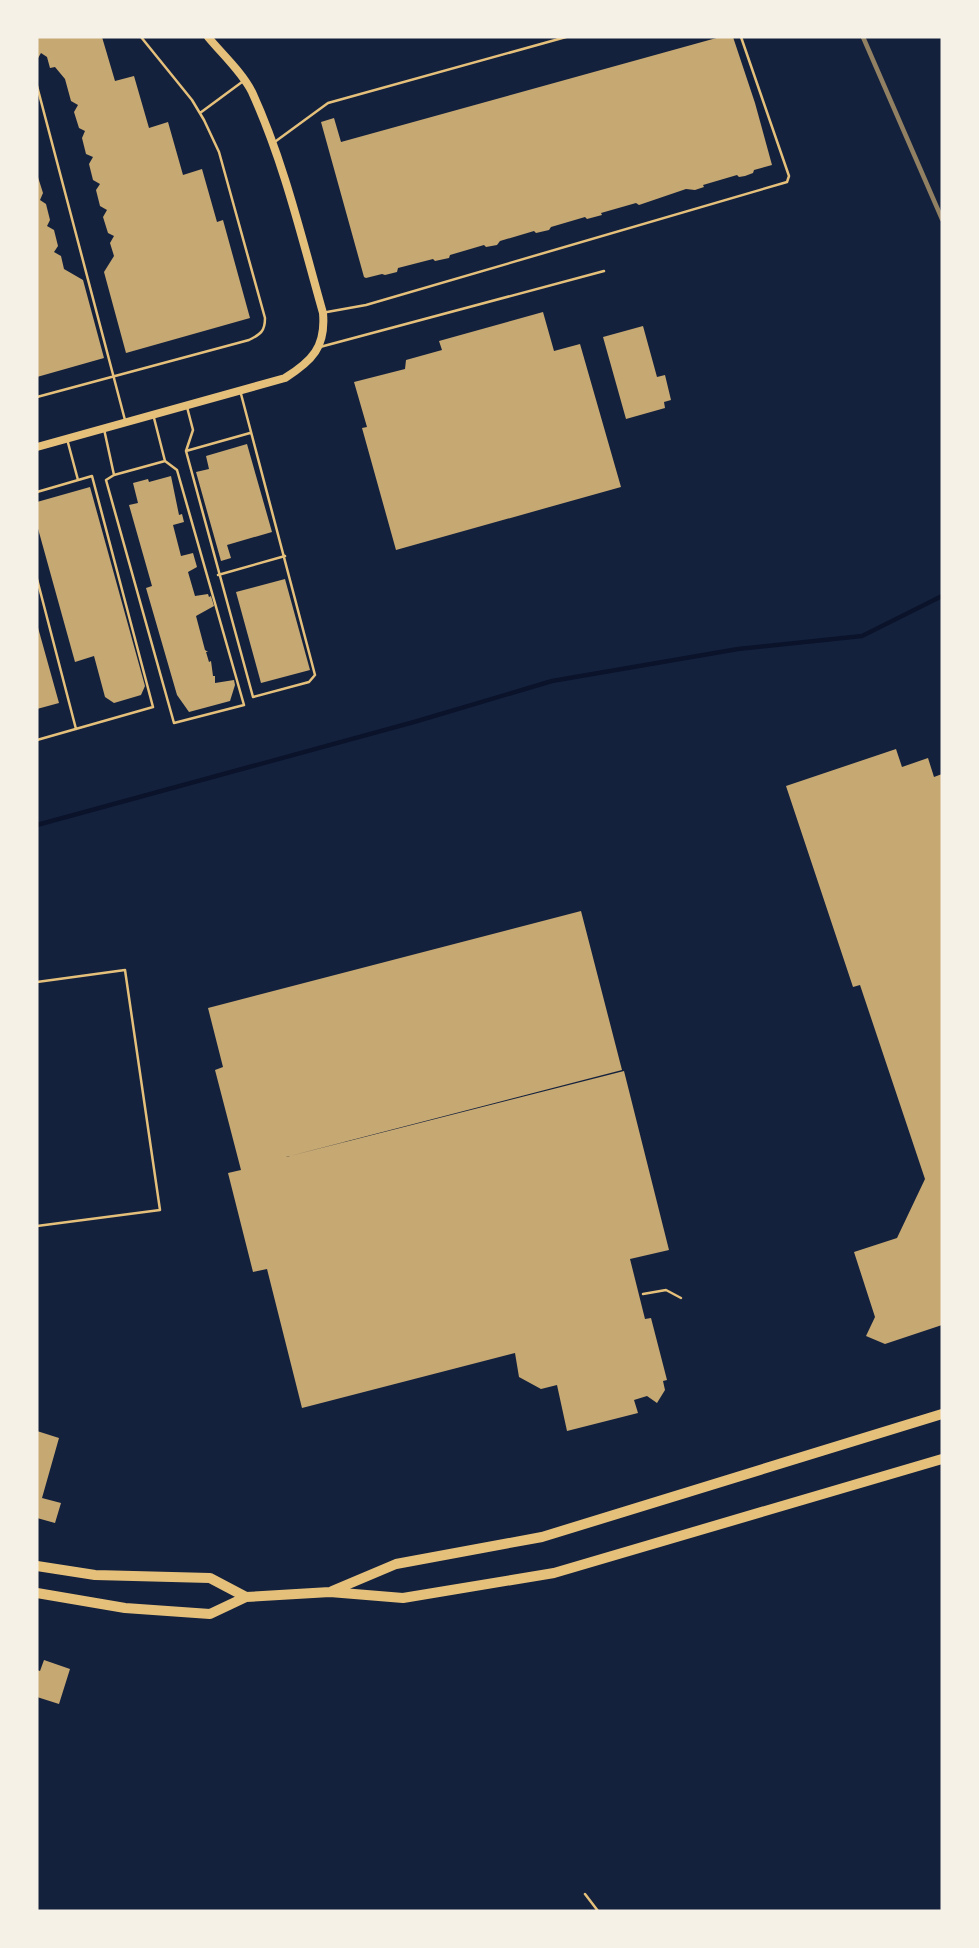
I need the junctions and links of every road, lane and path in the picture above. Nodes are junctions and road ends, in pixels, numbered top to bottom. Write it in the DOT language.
graph roads {
  1 [pos="141,37"];
  2 [pos="208,37"];
  3 [pos="566,37"];
  4 [pos="741,37"];
  5 [pos="244,80"];
  6 [pos="37,86"];
  7 [pos="200,113"];
  8 [pos="273,143"];
  9 [pos="604,271"];
  10 [pos="323,313"];
  11 [pos="317,348"];
  12 [pos="114,376"];
  13 [pos="240,391"];
  14 [pos="37,397"];
  15 [pos="187,406"];
  16 [pos="153,415"];
  17 [pos="126,423"];
  18 [pos="104,429"];
  19 [pos="251,432"];
  20 [pos="67,439"];
  21 [pos="37,447"];
  22 [pos="186,451"];
  23 [pos="165,461"];
  24 [pos="114,475"];
  25 [pos="78,480"];
  26 [pos="37,492"];
  27 [pos="285,556"];
  28 [pos="218,575"];
  29 [pos="37,579"];
  30 [pos="76,729"];
  31 [pos="37,740"];
  32 [pos="37,982"];
  33 [pos="37,1226"];
  34 [pos="643,1294"];
  35 [pos="681,1298"];
  36 [pos="942,1414"];
  37 [pos="942,1459"];
  38 [pos="37,1566"];
  39 [pos="330,1592"];
  40 [pos="37,1593"];
  41 [pos="246,1597"];
  42 [pos="585,1895"];
  43 [pos="598,1911"];
  1 -- 7 [label="lane"];
  2 -- 5 [label="street"];
  3 -- 8 [label="lane"];
  4 -- 10 [label="lane"];
  5 -- 7 [label="lane"];
  5 -- 8 [label="street"];
  6 -- 12 [label="lane"];
  7 -- 12 [label="lane"];
  8 -- 10 [label="street"];
  9 -- 11 [label="lane"];
  10 -- 11 [label="street"];
  11 -- 13 [label="street"];
  12 -- 14 [label="lane"];
  12 -- 17 [label="lane"];
  13 -- 15 [label="street"];
  13 -- 19 [label="lane"];
  15 -- 16 [label="street"];
  15 -- 22 [label="lane"];
  16 -- 17 [label="street"];
  16 -- 23 [label="lane"];
  17 -- 18 [label="street"];
  18 -- 20 [label="street"];
  18 -- 24 [label="lane"];
  19 -- 22 [label="lane"];
  19 -- 27 [label="lane"];
  20 -- 21 [label="street"];
  20 -- 25 [label="lane"];
  22 -- 28 [label="lane"];
  23 -- 24 [label="lane"];
  23 -- 24 [label="lane"];
  25 -- 26 [label="lane"];
  25 -- 30 [label="lane"];
  27 -- 28 [label="lane"];
  27 -- 28 [label="lane"];
  29 -- 30 [label="lane"];
  30 -- 31 [label="lane"];
  32 -- 33 [label="lane"];
  34 -- 35 [label="path"];
  36 -- 39 [label="main road"];
  37 -- 39 [label="main road"];
  38 -- 41 [label="main road"];
  39 -- 41 [label="main road"];
  40 -- 41 [label="main road"];
  42 -- 43 [label="lane"];
}
